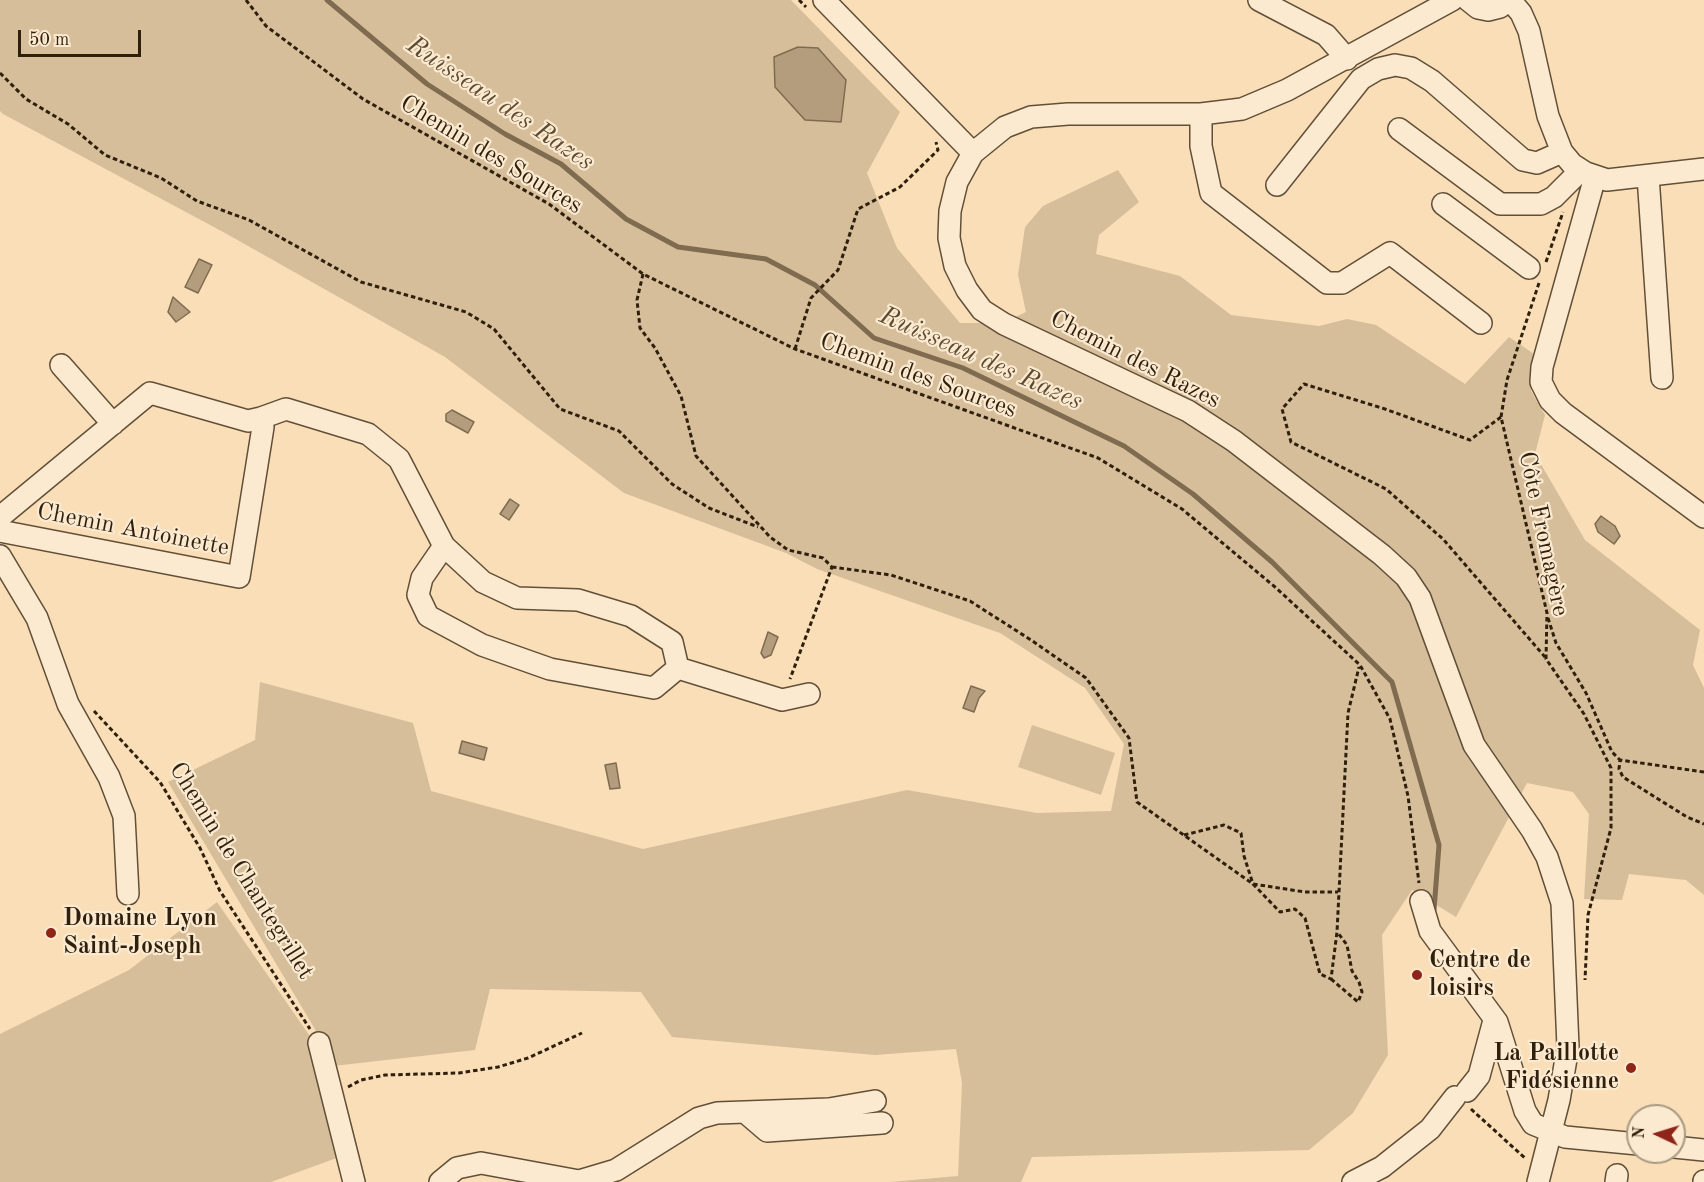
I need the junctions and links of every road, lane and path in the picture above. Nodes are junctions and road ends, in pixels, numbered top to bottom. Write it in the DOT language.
graph roads {
  1 [pos="246,0"];
  2 [pos="824,0"];
  3 [pos="1259,0"];
  4 [pos="1452,0"];
  5 [pos="1468,0"];
  6 [pos="1510,0"];
  7 [pos="1488,10"];
  8 [pos="1529,31"];
  9 [pos="1347,59"];
  10 [pos="0,73"];
  11 [pos="1201,114"];
  12 [pos="949,128"];
  13 [pos="1399,129"];
  14 [pos="973,153"];
  15 [pos="1554,156"];
  16 [pos="1704,169"];
  17 [pos="1588,173"];
  18 [pos="1648,176"];
  19 [pos="1277,185"];
  20 [pos="1558,193"];
  21 [pos="1443,204"];
  22 [pos="1500,204"];
  23 [pos="1480,231"];
  24 [pos="1538,270"];
  25 [pos="643,274"];
  26 [pos="1481,322"];
  27 [pos="795,349"];
  28 [pos="61,365"];
  29 [pos="1662,378"];
  30 [pos="1502,417"];
  31 [pos="261,418"];
  32 [pos="113,424"];
  33 [pos="0,517"];
  34 [pos="1704,517"];
  35 [pos="758,527"];
  36 [pos="0,531"];
  37 [pos="444,546"];
  38 [pos="0,556"];
  39 [pos="832,567"];
  40 [pos="1547,614"];
  41 [pos="1546,659"];
  42 [pos="1360,665"];
  43 [pos="678,668"];
  44 [pos="809,693"];
  45 [pos="782,700"];
  46 [pos="90,707"];
  47 [pos="1620,760"];
  48 [pos="1611,768"];
  49 [pos="1619,769"];
  50 [pos="1704,772"];
  51 [pos="1704,824"];
  52 [pos="1184,835"];
  53 [pos="1253,884"];
  54 [pos="1338,892"];
  55 [pos="128,894"];
  56 [pos="1421,901"];
  57 [pos="1337,932"];
  58 [pos="1331,979"];
  59 [pos="1585,985"];
  60 [pos="1497,1022"];
  61 [pos="582,1033"];
  62 [pos="319,1043"];
  63 [pos="333,1098"];
  64 [pos="875,1101"];
  65 [pos="746,1113"];
  66 [pos="1474,1113"];
  67 [pos="882,1123"];
  68 [pos="1551,1133"];
  69 [pos="1626,1142"];
  70 [pos="1686,1148"];
  71 [pos="1704,1150"];
  72 [pos="1540,1173"];
  73 [pos="354,1182"];
  74 [pos="440,1182"];
  75 [pos="1353,1182"];
  1 -- 25 [label="path, Chemin des Sources"];
  2 -- 12 [label="street"];
  3 -- 9 [label="street"];
  4 -- 9 [label="street, Chemin des Razes"];
  5 -- 7 [label="street"];
  6 -- 7 [label="street"];
  6 -- 8 [label="street"];
  7 -- 8 [label="street"];
  8 -- 15 [label="street"];
  9 -- 11 [label="street, Chemin des Razes"];
  10 -- 35 [label="path"];
  11 -- 14 [label="street, Chemin des Razes"];
  11 -- 26 [label="street"];
  12 -- 14 [label="street"];
  12 -- 27 [label="path"];
  13 -- 22 [label="street"];
  14 -- 68 [label="street, Chemin des Razes"];
  15 -- 17 [label="street"];
  15 -- 19 [label="street"];
  15 -- 20 [label="street"];
  16 -- 18 [label="street"];
  17 -- 18 [label="street"];
  17 -- 20 [label="street"];
  17 -- 34 [label="street"];
  18 -- 29 [label="street"];
  20 -- 22 [label="street"];
  20 -- 24 [label="path, Côte Fromagère"];
  21 -- 23 [label="street"];
  22 -- 23 [label="street"];
  23 -- 24 [label="street"];
  24 -- 30 [label="path, Côte Fromagère"];
  25 -- 27 [label="path, Chemin des Sources"];
  25 -- 35 [label="path"];
  27 -- 42 [label="path, Chemin des Sources"];
  28 -- 32 [label="street"];
  30 -- 40 [label="path, Côte Fromagère"];
  30 -- 41 [label="path"];
  31 -- 32 [label="street, Chemin Antoinette"];
  31 -- 36 [label="street, Chemin Antoinette"];
  31 -- 37 [label="street, Chemin Antoinette"];
  32 -- 33 [label="street, Chemin Antoinette"];
  35 -- 39 [label="path"];
  37 -- 43 [label="street, Chemin Antoinette"];
  37 -- 43 [label="street"];
  38 -- 55 [label="street"];
  39 -- 45 [label="path"];
  39 -- 52 [label="path"];
  40 -- 41 [label="path, Côte Fromagère"];
  40 -- 47 [label="path"];
  41 -- 48 [label="path"];
  42 -- 54 [label="path"];
  42 -- 56 [label="path, Chemin des Sources"];
  43 -- 45 [label="street"];
  44 -- 45 [label="street"];
  46 -- 62 [label="path, Chemin de Chantegrillet"];
  47 -- 49 [label="path"];
  47 -- 50 [label="path"];
  48 -- 49 [label="path"];
  48 -- 59 [label="path"];
  49 -- 51 [label="path"];
  52 -- 53 [label="path"];
  52 -- 53 [label="path"];
  53 -- 54 [label="path"];
  53 -- 58 [label="path"];
  54 -- 57 [label="path"];
  56 -- 60 [label="street"];
  57 -- 58 [label="path"];
  57 -- 58 [label="path"];
  60 -- 68 [label="street"];
  60 -- 75 [label="street"];
  61 -- 63 [label="path"];
  62 -- 63 [label="street"];
  63 -- 73 [label="street"];
  64 -- 65 [label="street"];
  65 -- 67 [label="street"];
  65 -- 74 [label="street"];
  66 -- 72 [label="path"];
  68 -- 69 [label="street"];
  68 -- 72 [label="street, Chemin des Razes"];
  70 -- 71 [label="street"];
}
